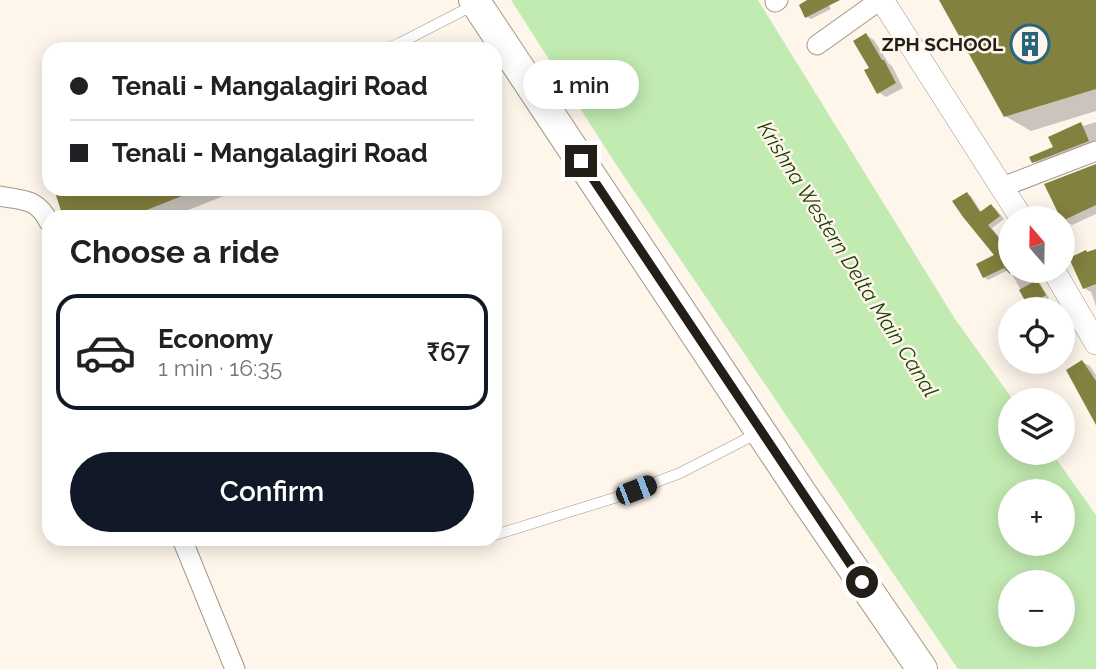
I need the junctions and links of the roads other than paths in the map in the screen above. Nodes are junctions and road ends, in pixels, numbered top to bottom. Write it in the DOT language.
graph roads {
  1 [pos="881,0"];
  2 [pos="475,2"];
  3 [pos="402,42"];
  4 [pos="502,42"];
  5 [pos="502,43"];
  6 [pos="817,45"];
  7 [pos="1096,151"];
  8 [pos="1002,187"];
  9 [pos="0,197"];
  10 [pos="1014,206"];
  11 [pos="42,210"];
  12 [pos="1062,284"];
  13 [pos="1094,335"];
  14 [pos="761,432"];
  15 [pos="502,533"];
  16 [pos="185,546"];
  17 [pos="235,669"];
  18 [pos="922,669"];
  1 -- 6 [label="street"];
  1 -- 8 [label="street"];
  2 -- 3 [label="lane"];
  2 -- 4 [label="main road"];
  5 -- 14 [label="main road"];
  7 -- 8 [label="street"];
  8 -- 10 [label="street"];
  9 -- 11 [label="street"];
  12 -- 13 [label="street"];
  14 -- 15 [label="lane"];
  14 -- 18 [label="main road"];
  16 -- 17 [label="street"];
}
